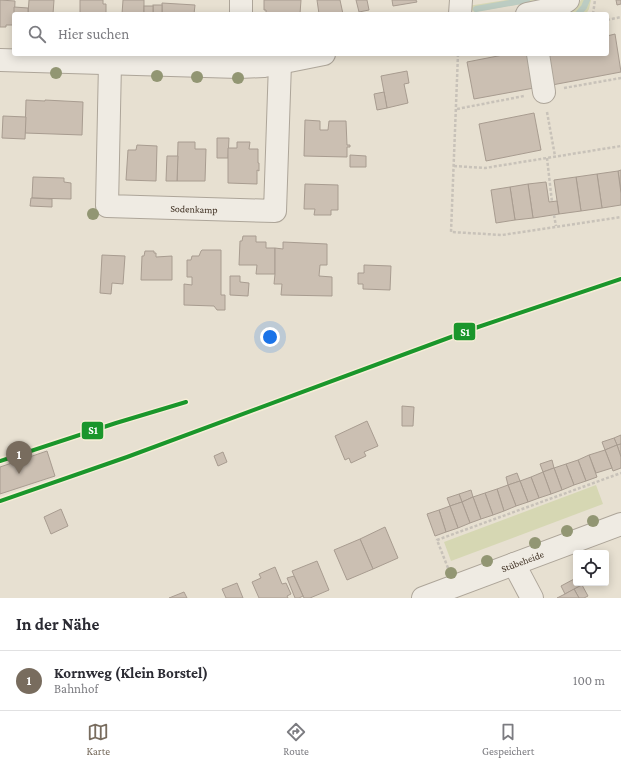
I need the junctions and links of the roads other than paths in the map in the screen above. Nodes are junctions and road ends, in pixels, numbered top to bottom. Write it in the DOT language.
graph roads {
  1 [pos="241,0"];
  2 [pos="461,0"];
  3 [pos="568,0"];
  4 [pos="241,12"];
  5 [pos="460,12"];
  6 [pos="538,12"];
  7 [pos="314,56"];
  8 [pos="538,56"];
  9 [pos="0,60"];
  10 [pos="239,61"];
  11 [pos="280,63"];
  12 [pos="110,64"];
  13 [pos="544,92"];
  14 [pos="621,524"];
  15 [pos="514,564"];
  16 [pos="423,598"];
  17 [pos="532,598"];
  1 -- 4 [label="street"];
  2 -- 5 [label="street"];
  3 -- 6 [label="street"];
  7 -- 11 [label="street"];
  8 -- 13 [label="street"];
  9 -- 12 [label="street"];
  10 -- 11 [label="street"];
  10 -- 12 [label="street"];
  11 -- 12 [label="street, Sodenkamp"];
  14 -- 15 [label="street, Stübeheide"];
  15 -- 16 [label="street, Stübeheide"];
  15 -- 17 [label="street"];
}
